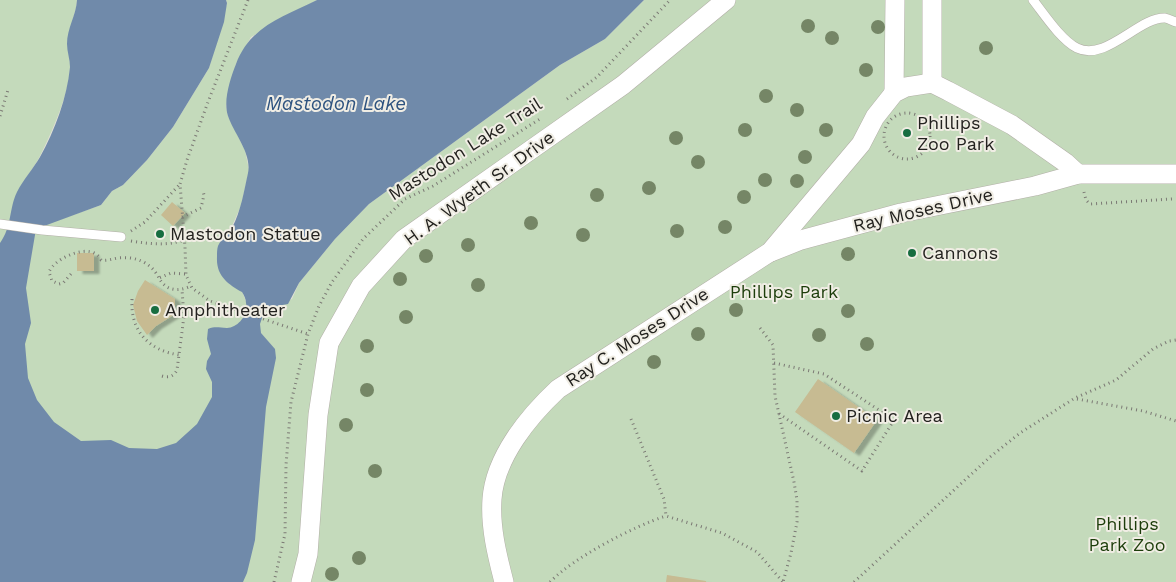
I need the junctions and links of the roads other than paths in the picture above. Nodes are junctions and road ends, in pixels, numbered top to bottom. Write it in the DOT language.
graph roads {
  1 [pos="726,0"];
  2 [pos="895,0"];
  3 [pos="932,0"];
  4 [pos="1033,0"];
  5 [pos="1176,22"];
  6 [pos="932,83"];
  7 [pos="894,93"];
  8 [pos="1176,174"];
  9 [pos="1081,183"];
  10 [pos="0,224"];
  11 [pos="121,237"];
  12 [pos="770,252"];
  13 [pos="301,582"];
  14 [pos="504,582"];
  1 -- 13 [label="street, H. A. Wyeth Sr. Drive"];
  2 -- 7 [label="street"];
  3 -- 6 [label="street"];
  4 -- 5 [label="lane"];
  6 -- 7 [label="street"];
  6 -- 9 [label="street"];
  7 -- 12 [label="street, Ray C. Moses Drive"];
  8 -- 9 [label="street"];
  9 -- 12 [label="street, Ray Moses Drive"];
  10 -- 11 [label="lane"];
  12 -- 14 [label="street, Ray C. Moses Drive"];
}
